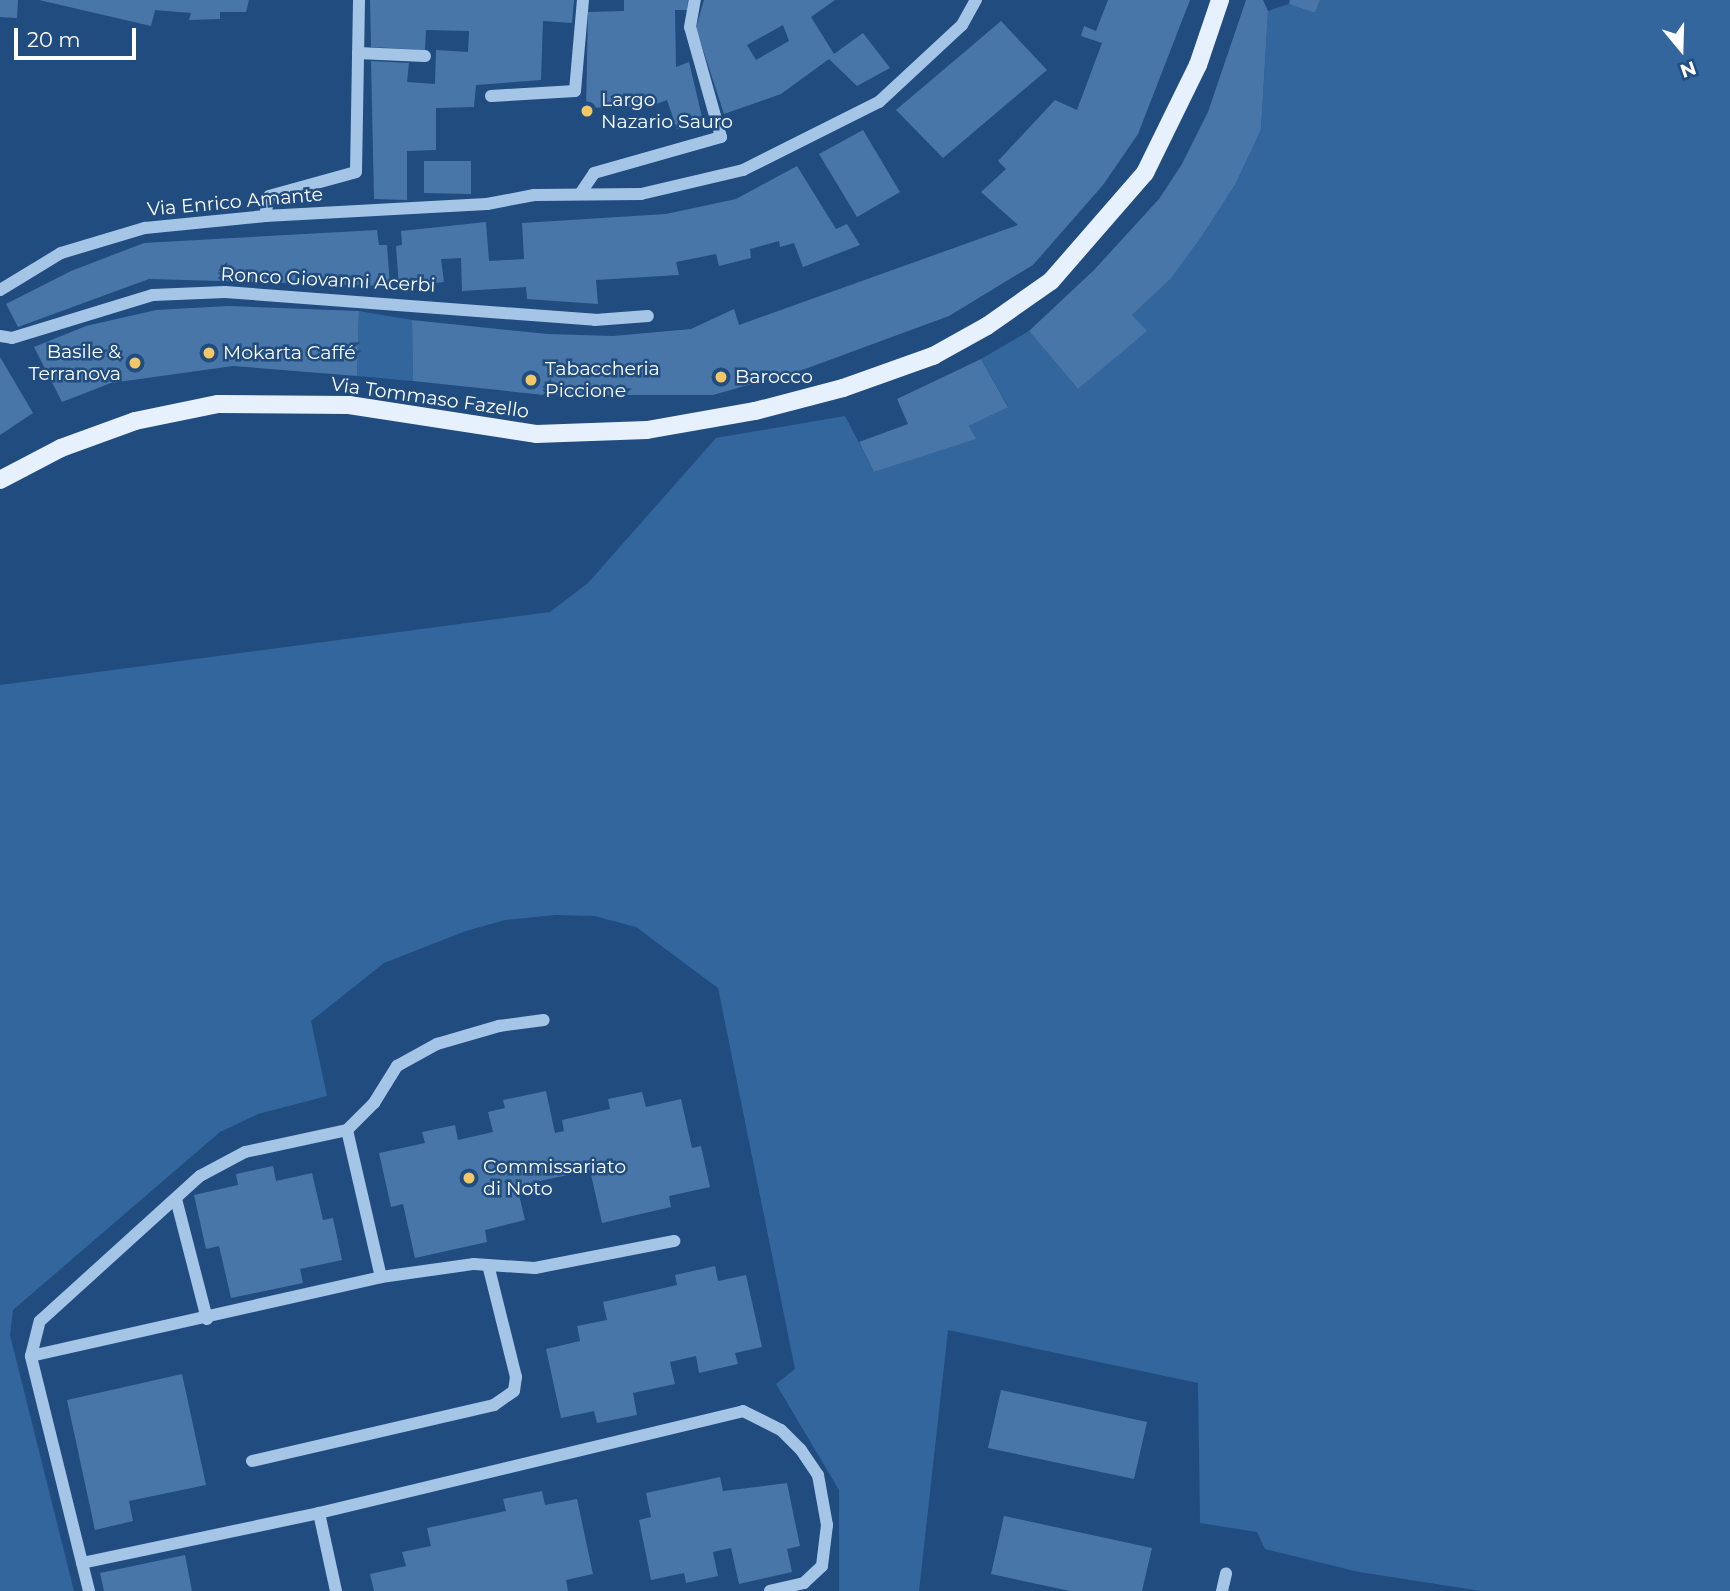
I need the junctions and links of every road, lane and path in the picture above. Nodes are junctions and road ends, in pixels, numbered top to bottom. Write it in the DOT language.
graph roads {
  1 [pos="359,0"];
  2 [pos="583,0"];
  3 [pos="695,0"];
  4 [pos="976,0"];
  5 [pos="1220,0"];
  6 [pos="358,53"];
  7 [pos="425,56"];
  8 [pos="491,96"];
  9 [pos="580,194"];
  10 [pos="265,216"];
  11 [pos="0,290"];
  12 [pos="648,316"];
  13 [pos="6,337"];
  14 [pos="0,480"];
  15 [pos="544,1020"];
  16 [pos="347,1130"];
  17 [pos="176,1199"];
  18 [pos="674,1241"];
  19 [pos="488,1265"];
  20 [pos="381,1277"];
  21 [pos="206,1319"];
  22 [pos="31,1356"];
  23 [pos="252,1461"];
  24 [pos="319,1513"];
  25 [pos="82,1563"];
  26 [pos="1226,1573"];
  27 [pos="89,1591"];
  28 [pos="337,1591"];
  29 [pos="770,1591"];
  30 [pos="1222,1591"];
  1 -- 6 [label="street"];
  2 -- 8 [label="street"];
  3 -- 9 [label="street"];
  4 -- 9 [label="street, Via Enrico Amante"];
  5 -- 14 [label="main road, Via Tommaso Fazello"];
  6 -- 7 [label="street"];
  6 -- 10 [label="street"];
  9 -- 10 [label="street, Via Enrico Amante"];
  10 -- 11 [label="street, Via Enrico Amante"];
  12 -- 13 [label="street, Ronco Giovanni Acerbi"];
  15 -- 16 [label="street"];
  16 -- 17 [label="street"];
  16 -- 20 [label="street"];
  17 -- 21 [label="street"];
  17 -- 22 [label="street"];
  18 -- 19 [label="street"];
  19 -- 20 [label="street"];
  19 -- 23 [label="street"];
  20 -- 21 [label="street"];
  21 -- 22 [label="street"];
  22 -- 25 [label="street"];
  24 -- 25 [label="street"];
  24 -- 28 [label="street"];
  24 -- 29 [label="street"];
  25 -- 27 [label="street"];
  26 -- 30 [label="street"];
}
